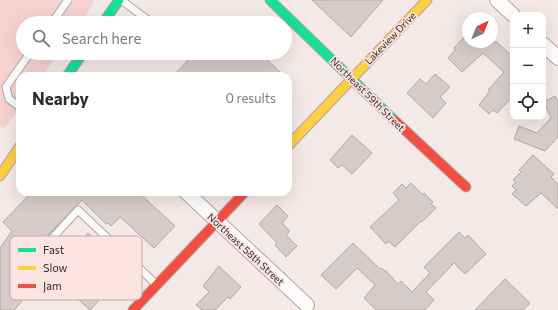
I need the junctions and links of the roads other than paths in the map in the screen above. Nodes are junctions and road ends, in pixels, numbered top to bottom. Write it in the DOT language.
graph roads {
  1 [pos="68,0"];
  2 [pos="120,0"];
  3 [pos="270,0"];
  4 [pos="427,0"];
  5 [pos="497,0"];
  6 [pos="510,12"];
  7 [pos="57,16"];
  8 [pos="108,16"];
  9 [pos="142,16"];
  10 [pos="286,16"];
  11 [pos="292,21"];
  12 [pos="546,47"];
  13 [pos="558,58"];
  14 [pos="25,60"];
  15 [pos="77,60"];
  16 [pos="17,72"];
  17 [pos="70,72"];
  18 [pos="16,73"];
  19 [pos="351,79"];
  20 [pos="16,104"];
  21 [pos="292,142"];
  22 [pos="16,150"];
  23 [pos="0,176"];
  24 [pos="466,187"];
  25 [pos="190,196"];
  26 [pos="241,196"];
  27 [pos="217,222"];
  28 [pos="54,236"];
  29 [pos="105,236"];
  30 [pos="142,271"];
  31 [pos="157,285"];
  32 [pos="307,305"];
  33 [pos="133,310"];
  1 -- 7 [label="lane"];
  2 -- 8 [label="street"];
  2 -- 9 [label="lane"];
  3 -- 10 [label="street, Northeast 59th Street"];
  4 -- 19 [label="street, Lakeview Drive"];
  5 -- 6 [label="street"];
  11 -- 19 [label="street, Northeast 59th Street"];
  12 -- 13 [label="street"];
  14 -- 16 [label="lane"];
  15 -- 17 [label="street"];
  18 -- 20 [label="lane"];
  19 -- 21 [label="street, Lakeview Drive"];
  19 -- 24 [label="street, Northeast 59th Street"];
  22 -- 23 [label="street"];
  25 -- 27 [label="street, Northeast 58th Street"];
  26 -- 27 [label="street"];
  27 -- 31 [label="street"];
  27 -- 32 [label="street, Northeast 58th Street"];
  28 -- 29 [label="lane"];
  30 -- 31 [label="lane"];
  31 -- 33 [label="street"];
}
